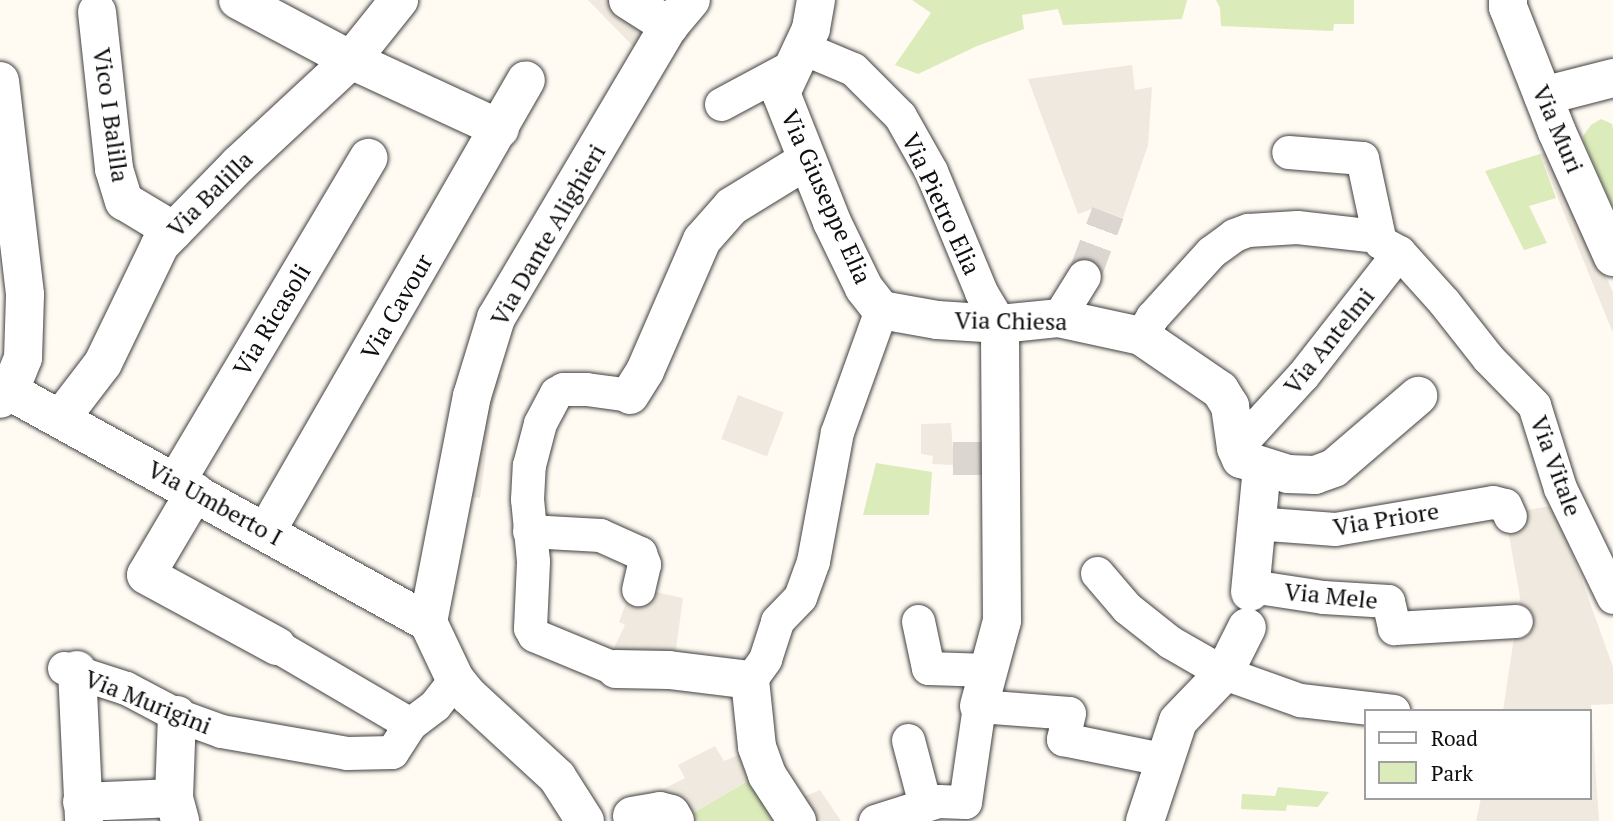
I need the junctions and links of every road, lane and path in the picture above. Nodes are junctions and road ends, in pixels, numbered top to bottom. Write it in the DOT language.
graph roads {
  1 [pos="238,0"];
  2 [pos="399,0"];
  3 [pos="628,0"];
  4 [pos="816,0"];
  5 [pos="1508,0"];
  6 [pos="97,12"];
  7 [pos="680,13"];
  8 [pos="798,57"];
  9 [pos="351,60"];
  10 [pos="1613,74"];
  11 [pos="526,80"];
  12 [pos="0,81"];
  13 [pos="1543,96"];
  14 [pos="721,104"];
  15 [pos="500,128"];
  16 [pos="1288,152"];
  17 [pos="368,158"];
  18 [pos="807,160"];
  19 [pos="174,231"];
  20 [pos="1388,244"];
  21 [pos="1613,257"];
  22 [pos="1084,276"];
  23 [pos="881,310"];
  24 [pos="1058,318"];
  25 [pos="1000,324"];
  26 [pos="1141,336"];
  27 [pos="3,392"];
  28 [pos="631,395"];
  29 [pos="1418,396"];
  30 [pos="61,418"];
  31 [pos="1249,458"];
  32 [pos="186,487"];
  33 [pos="1510,516"];
  34 [pos="1254,523"];
  35 [pos="529,531"];
  36 [pos="266,532"];
  37 [pos="1097,573"];
  38 [pos="638,589"];
  39 [pos="1613,597"];
  40 [pos="1249,601"];
  41 [pos="918,621"];
  42 [pos="1516,621"];
  43 [pos="428,622"];
  44 [pos="277,646"];
  45 [pos="71,669"];
  46 [pos="616,670"];
  47 [pos="1224,673"];
  48 [pos="455,679"];
  49 [pos="750,680"];
  50 [pos="984,688"];
  51 [pos="1376,709"];
  52 [pos="177,715"];
  53 [pos="410,724"];
  54 [pos="908,740"];
  55 [pos="1166,760"];
  56 [pos="937,809"];
  57 [pos="83,811"];
  58 [pos="181,814"];
  59 [pos="632,816"];
  60 [pos="1149,819"];
  61 [pos="585,821"];
  62 [pos="675,821"];
  63 [pos="796,821"];
  64 [pos="875,821"];
  1 -- 9 [label="street"];
  2 -- 9 [label="street, Via Balilla"];
  3 -- 7 [label="street"];
  4 -- 8 [label="street, Via Giuseppe Elia"];
  5 -- 13 [label="street, Via Muri"];
  6 -- 19 [label="street, Vico I Balilla"];
  7 -- 43 [label="street, Via Dante Alighieri"];
  8 -- 14 [label="street"];
  8 -- 18 [label="street, Via Giuseppe Elia"];
  8 -- 25 [label="street, Via Pietro Elia"];
  9 -- 15 [label="street"];
  9 -- 19 [label="street, Via Balilla"];
  10 -- 13 [label="street"];
  11 -- 15 [label="street, Via Cavour"];
  12 -- 27 [label="street"];
  13 -- 21 [label="street, Via Muri"];
  15 -- 36 [label="street, Via Cavour"];
  16 -- 20 [label="street"];
  17 -- 32 [label="street, Via Ricasoli"];
  18 -- 23 [label="street, Via Giuseppe Elia"];
  18 -- 28 [label="street"];
  19 -- 30 [label="street, Via Balilla"];
  20 -- 26 [label="street"];
  20 -- 31 [label="street, Via Antelmi"];
  20 -- 39 [label="street, Via Vitale"];
  22 -- 24 [label="street"];
  23 -- 25 [label="street, Via Chiesa"];
  23 -- 49 [label="street, Via Giuseppe Elia"];
  24 -- 25 [label="street, Via Chiesa"];
  24 -- 26 [label="street, Via Chiesa"];
  25 -- 50 [label="street"];
  26 -- 31 [label="street, Via Mele"];
  27 -- 30 [label="street, Via Umberto I"];
  28 -- 35 [label="street"];
  29 -- 31 [label="street"];
  30 -- 32 [label="street, Via Umberto I"];
  31 -- 34 [label="street, Via Mele"];
  32 -- 36 [label="street, Via Umberto I"];
  32 -- 44 [label="street, Via Ricasoli"];
  33 -- 34 [label="street, Via Priore"];
  34 -- 40 [label="street, Via Mele"];
  35 -- 38 [label="street"];
  35 -- 46 [label="street"];
  36 -- 43 [label="street, Via Umberto I"];
  37 -- 47 [label="street"];
  40 -- 42 [label="street, Via Mele"];
  40 -- 47 [label="street"];
  41 -- 50 [label="street"];
  43 -- 48 [label="street"];
  44 -- 53 [label="street"];
  45 -- 52 [label="street, Via Murigini"];
  45 -- 57 [label="street, Via Murigini"];
  46 -- 49 [label="street"];
  47 -- 51 [label="street"];
  47 -- 55 [label="street"];
  48 -- 53 [label="street, Via Murigini"];
  48 -- 61 [label="street"];
  49 -- 63 [label="street"];
  50 -- 55 [label="street"];
  50 -- 56 [label="street"];
  52 -- 53 [label="street, Via Murigini"];
  52 -- 58 [label="street"];
  54 -- 56 [label="street"];
  55 -- 60 [label="street"];
  56 -- 64 [label="street"];
  57 -- 58 [label="street"];
  59 -- 62 [label="street"];
}
